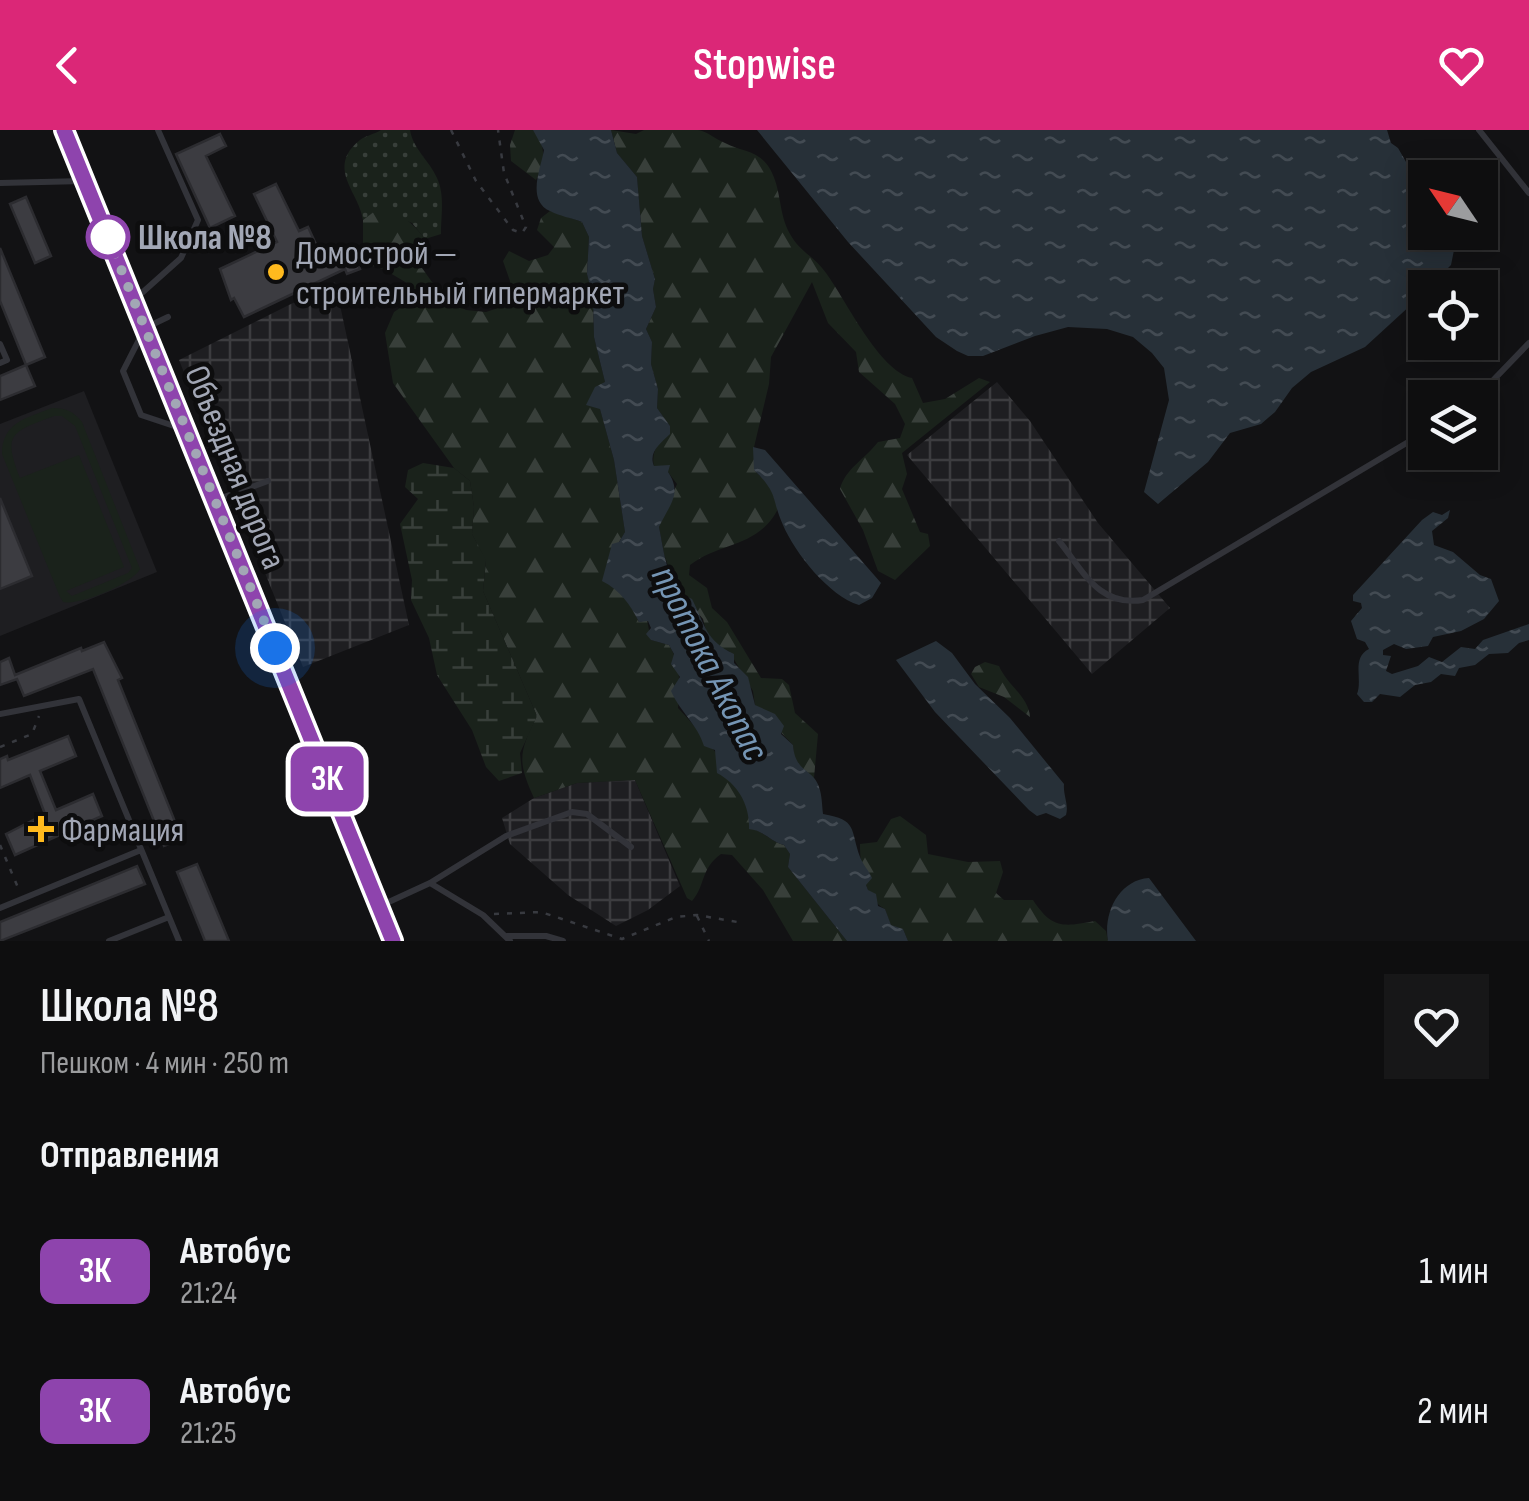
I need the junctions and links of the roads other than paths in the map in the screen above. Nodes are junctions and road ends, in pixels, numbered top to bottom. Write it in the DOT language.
graph roads {
  1 [pos="64,130"];
  2 [pos="158,130"];
  3 [pos="1480,130"];
  4 [pos="85,181"];
  5 [pos="0,183"];
  6 [pos="1529,193"];
  7 [pos="134,301"];
  8 [pos="168,317"];
  9 [pos="145,328"];
  10 [pos="1529,343"];
  11 [pos="0,344"];
  12 [pos="0,363"];
  13 [pos="1493,380"];
  14 [pos="186,430"];
  15 [pos="1408,442"];
  16 [pos="268,480"];
  17 [pos="215,501"];
  18 [pos="1059,541"];
  19 [pos="0,714"];
  20 [pos="631,847"];
  21 [pos="141,850"];
  22 [pos="430,883"];
  23 [pos="379,907"];
  24 [pos="0,908"];
  25 [pos="169,917"];
  26 [pos="508,938"];
  27 [pos="109,941"];
  28 [pos="180,941"];
  29 [pos="393,941"];
  30 [pos="563,941"];
  1 -- 4 [label="main road, Объездная дорога"];
  2 -- 7 [label="lane"];
  3 -- 6 [label="lane"];
  4 -- 5 [label="lane"];
  4 -- 7 [label="main road, Объездная дорога"];
  7 -- 9 [label="main road, Объездная дорога"];
  8 -- 9 [label="lane"];
  9 -- 14 [label="main road, Объездная дорога"];
  9 -- 14 [label="lane"];
  10 -- 13 [label="lane"];
  11 -- 12 [label="lane"];
  14 -- 17 [label="main road, Объездная дорога"];
  15 -- 18 [label="lane"];
  16 -- 17 [label="lane"];
  17 -- 23 [label="main road, Объездная дорога"];
  19 -- 21 [label="lane"];
  20 -- 22 [label="lane"];
  21 -- 24 [label="lane"];
  21 -- 25 [label="lane"];
  22 -- 23 [label="lane"];
  22 -- 26 [label="lane"];
  23 -- 29 [label="main road, Объездная дорога"];
  25 -- 27 [label="lane"];
  25 -- 28 [label="lane"];
  26 -- 30 [label="lane"];
}
